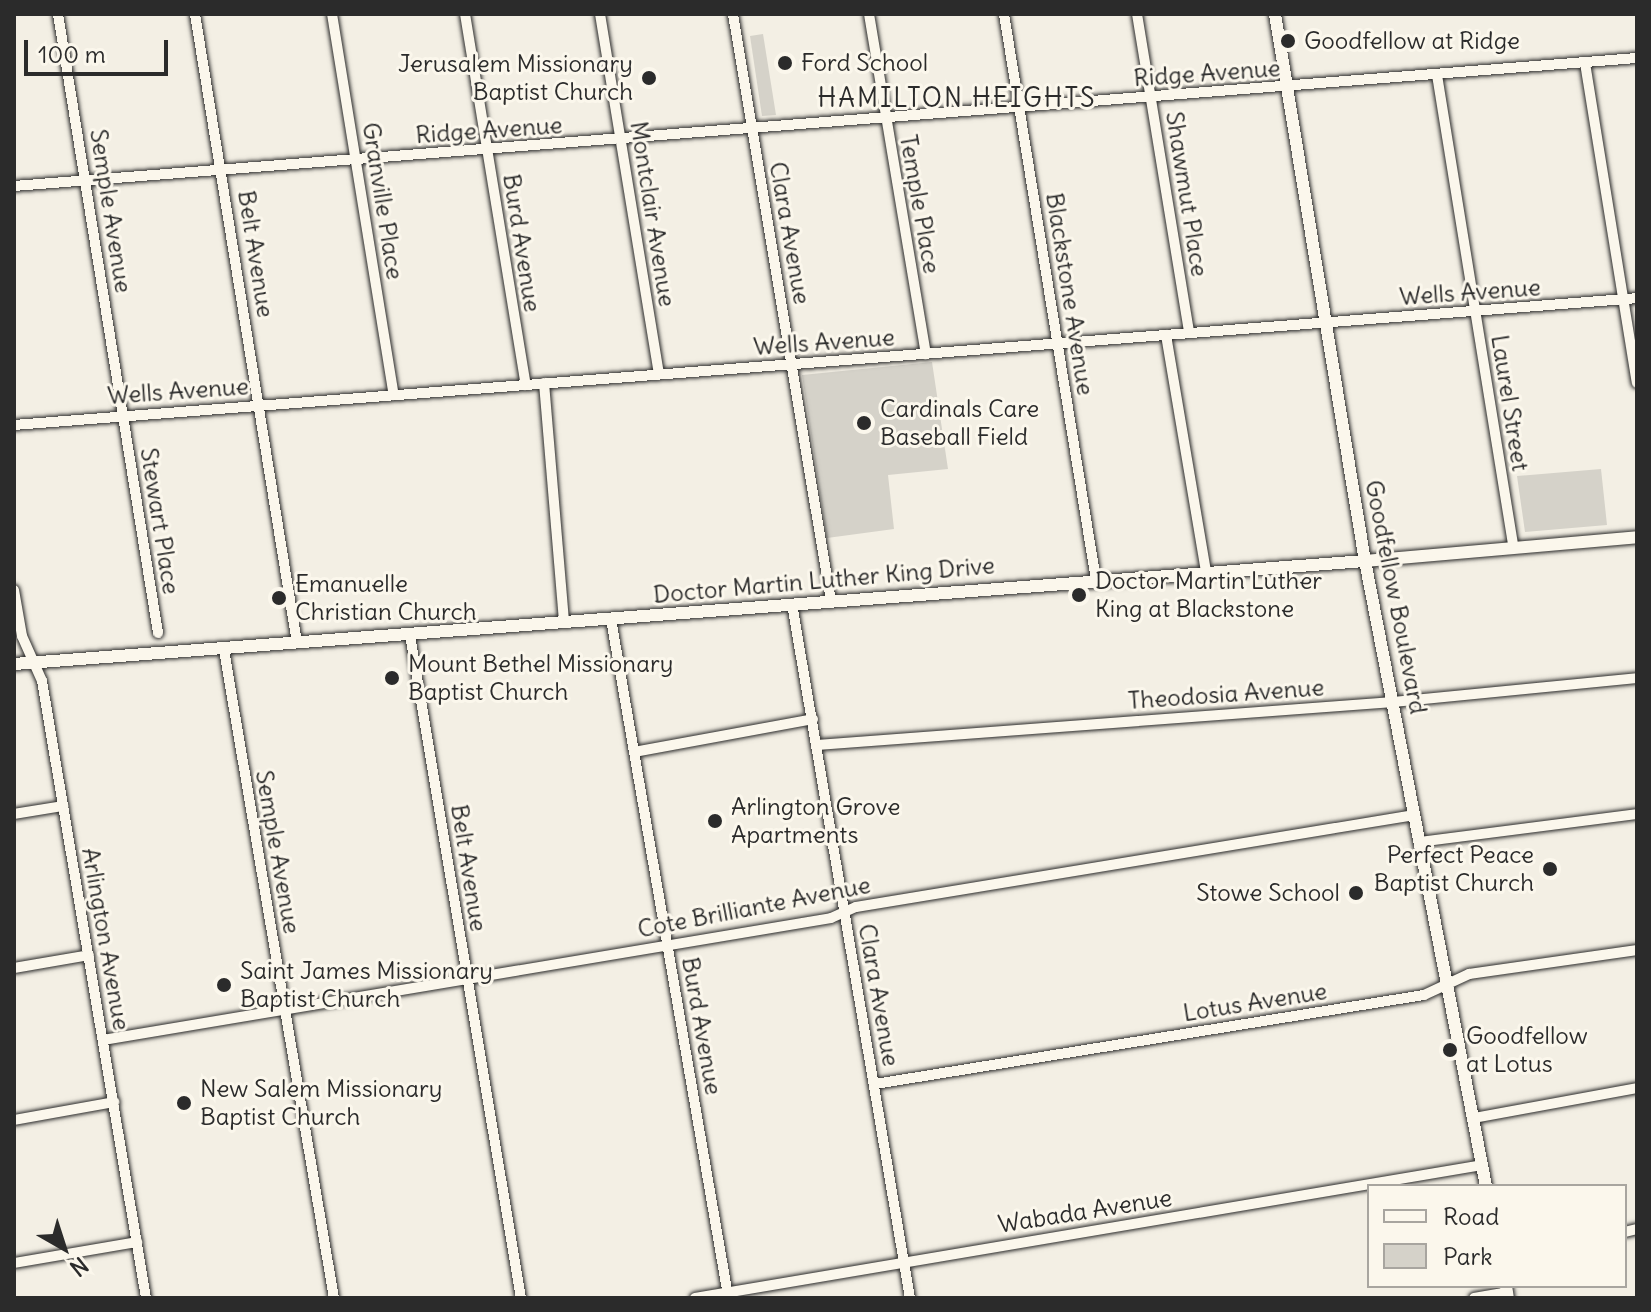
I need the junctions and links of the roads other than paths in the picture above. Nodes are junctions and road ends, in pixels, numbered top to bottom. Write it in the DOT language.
graph roads {
  1 [pos="58,14"];
  2 [pos="195,14"];
  3 [pos="332,14"];
  4 [pos="465,14"];
  5 [pos="600,14"];
  6 [pos="733,14"];
  7 [pos="869,14"];
  8 [pos="1004,14"];
  9 [pos="1137,14"];
  10 [pos="1275,14"];
  11 [pos="1637,58"];
  12 [pos="1585,63"];
  13 [pos="1437,75"];
  14 [pos="1286,87"];
  15 [pos="1151,97"];
  16 [pos="1019,107"];
  17 [pos="885,119"];
  18 [pos="752,128"];
  19 [pos="620,140"];
  20 [pos="487,151"];
  21 [pos="356,159"];
  22 [pos="222,171"];
  23 [pos="86,180"];
  24 [pos="14,186"];
  25 [pos="1637,298"];
  26 [pos="1623,299"];
  27 [pos="1475,313"];
  28 [pos="1325,323"];
  29 [pos="1189,333"];
  30 [pos="1166,335"];
  31 [pos="1058,343"];
  32 [pos="926,354"];
  33 [pos="792,364"];
  34 [pos="659,374"];
  35 [pos="544,383"];
  36 [pos="1637,383"];
  37 [pos="526,385"];
  38 [pos="394,395"];
  39 [pos="260,405"];
  40 [pos="123,415"];
  41 [pos="14,425"];
  42 [pos="1637,537"];
  43 [pos="1514,548"];
  44 [pos="1365,561"];
  45 [pos="1206,572"];
  46 [pos="1096,580"];
  47 [pos="14,590"];
  48 [pos="831,601"];
  49 [pos="792,604"];
  50 [pos="611,619"];
  51 [pos="564,621"];
  52 [pos="158,633"];
  53 [pos="410,635"];
  54 [pos="297,643"];
  55 [pos="224,650"];
  56 [pos="33,662"];
  57 [pos="14,664"];
  58 [pos="1637,678"];
  59 [pos="1393,702"];
  60 [pos="813,719"];
  61 [pos="817,745"];
  62 [pos="634,752"];
  63 [pos="63,806"];
  64 [pos="14,814"];
  65 [pos="1637,814"];
  66 [pos="1414,815"];
  67 [pos="1419,842"];
  68 [pos="844,911"];
  69 [pos="668,946"];
  70 [pos="1637,950"];
  71 [pos="89,955"];
  72 [pos="14,968"];
  73 [pos="467,979"];
  74 [pos="1448,982"];
  75 [pos="285,1011"];
  76 [pos="103,1040"];
  77 [pos="875,1084"];
  78 [pos="1637,1088"];
  79 [pos="114,1102"];
  80 [pos="1474,1118"];
  81 [pos="14,1120"];
  82 [pos="1482,1165"];
  83 [pos="1367,1184"];
  84 [pos="1367,1184"];
  85 [pos="1486,1184"];
  86 [pos="137,1242"];
  87 [pos="903,1261"];
  88 [pos="14,1263"];
  89 [pos="1507,1292"];
  90 [pos="728,1295"];
  91 [pos="146,1298"];
  92 [pos="334,1298"];
  93 [pos="521,1298"];
  94 [pos="695,1298"];
  95 [pos="910,1298"];
  96 [pos="1474,1298"];
  1 -- 23 [label="street, Semple Avenue"];
  2 -- 22 [label="street, Belt Avenue"];
  3 -- 21 [label="street, Granville Place"];
  4 -- 20 [label="street, Burd Avenue"];
  5 -- 19 [label="street, Montclair Avenue"];
  6 -- 18 [label="street, Clara Avenue"];
  7 -- 17 [label="street, Temple Place"];
  8 -- 16 [label="street, Blackstone Avenue"];
  9 -- 15 [label="street, Shawmut Place"];
  10 -- 14 [label="main road, Goodfellow Boulevard"];
  11 -- 12 [label="street, Ridge Avenue"];
  12 -- 13 [label="street, Ridge Avenue"];
  12 -- 26 [label="street"];
  13 -- 14 [label="street, Ridge Avenue"];
  13 -- 27 [label="street, Laurel Street"];
  14 -- 15 [label="street, Ridge Avenue"];
  14 -- 28 [label="main road, Goodfellow Boulevard"];
  15 -- 16 [label="street, Ridge Avenue"];
  15 -- 29 [label="street, Shawmut Place"];
  16 -- 17 [label="street, Ridge Avenue"];
  16 -- 31 [label="street, Blackstone Avenue"];
  17 -- 18 [label="street, Ridge Avenue"];
  17 -- 32 [label="street, Temple Place"];
  18 -- 19 [label="street, Ridge Avenue"];
  18 -- 33 [label="street, Clara Avenue"];
  19 -- 20 [label="street, Ridge Avenue"];
  19 -- 34 [label="street, Montclair Avenue"];
  20 -- 21 [label="street, Ridge Avenue"];
  20 -- 37 [label="street, Burd Avenue"];
  21 -- 22 [label="street, Ridge Avenue"];
  21 -- 38 [label="street, Granville Place"];
  22 -- 23 [label="street, Ridge Avenue"];
  22 -- 39 [label="street, Belt Avenue"];
  23 -- 24 [label="street, Ridge Avenue"];
  23 -- 40 [label="street, Semple Avenue"];
  25 -- 26 [label="street, Wells Avenue"];
  26 -- 27 [label="street, Wells Avenue"];
  26 -- 36 [label="street"];
  27 -- 28 [label="street, Wells Avenue"];
  27 -- 43 [label="street, Laurel Street"];
  28 -- 29 [label="street, Wells Avenue"];
  28 -- 44 [label="main road, Goodfellow Boulevard"];
  29 -- 30 [label="street, Wells Avenue"];
  30 -- 31 [label="street, Wells Avenue"];
  30 -- 45 [label="street"];
  31 -- 32 [label="street, Wells Avenue"];
  31 -- 46 [label="street, Blackstone Avenue"];
  32 -- 33 [label="street, Wells Avenue"];
  33 -- 34 [label="street, Wells Avenue"];
  33 -- 48 [label="street, Clara Avenue"];
  34 -- 35 [label="street, Wells Avenue"];
  35 -- 37 [label="street, Wells Avenue"];
  35 -- 51 [label="street"];
  37 -- 38 [label="street, Wells Avenue"];
  38 -- 39 [label="street, Wells Avenue"];
  39 -- 40 [label="street, Wells Avenue"];
  39 -- 54 [label="street, Belt Avenue"];
  40 -- 41 [label="street, Wells Avenue"];
  40 -- 52 [label="street, Stewart Place"];
  42 -- 43 [label="main road, Doctor Martin Luther King Drive"];
  43 -- 44 [label="main road, Doctor Martin Luther King Drive"];
  44 -- 45 [label="main road, Doctor Martin Luther King Drive"];
  44 -- 59 [label="main road, Goodfellow Boulevard"];
  45 -- 46 [label="main road, Doctor Martin Luther King Drive"];
  46 -- 48 [label="main road, Doctor Martin Luther King Drive"];
  47 -- 56 [label="street, Arlington Avenue"];
  48 -- 49 [label="main road, Doctor Martin Luther King Drive"];
  49 -- 50 [label="main road, Doctor Martin Luther King Drive"];
  49 -- 60 [label="street, Clara Avenue"];
  50 -- 51 [label="main road, Doctor Martin Luther King Drive"];
  50 -- 62 [label="street, Burd Avenue"];
  51 -- 53 [label="main road, Doctor Martin Luther King Drive"];
  53 -- 54 [label="main road, Doctor Martin Luther King Drive"];
  53 -- 73 [label="street, Belt Avenue"];
  54 -- 55 [label="main road, Doctor Martin Luther King Drive"];
  55 -- 56 [label="main road, Doctor Martin Luther King Drive"];
  55 -- 75 [label="street, Semple Avenue"];
  56 -- 57 [label="main road, Doctor Martin Luther King Drive"];
  56 -- 63 [label="street, Arlington Avenue"];
  58 -- 59 [label="street, Theodosia Avenue"];
  59 -- 61 [label="street, Theodosia Avenue"];
  59 -- 66 [label="main road, Goodfellow Boulevard"];
  60 -- 61 [label="street, Clara Avenue"];
  60 -- 62 [label="street"];
  61 -- 68 [label="street, Clara Avenue"];
  62 -- 69 [label="street, Burd Avenue"];
  63 -- 64 [label="street"];
  63 -- 71 [label="street, Arlington Avenue"];
  65 -- 67 [label="street"];
  66 -- 67 [label="main road, Goodfellow Boulevard"];
  66 -- 68 [label="street, Cote Brilliante Avenue"];
  67 -- 74 [label="main road, Goodfellow Boulevard"];
  68 -- 69 [label="street, Cote Brilliante Avenue"];
  68 -- 77 [label="street, Clara Avenue"];
  69 -- 73 [label="street, Cote Brilliante Avenue"];
  69 -- 90 [label="street, Burd Avenue"];
  70 -- 74 [label="street, Lotus Avenue"];
  71 -- 72 [label="street"];
  71 -- 76 [label="street, Arlington Avenue"];
  73 -- 75 [label="street, Cote Brilliante Avenue"];
  73 -- 93 [label="street, Belt Avenue"];
  74 -- 77 [label="street, Lotus Avenue"];
  74 -- 80 [label="main road, Goodfellow Boulevard"];
  75 -- 76 [label="street, Cote Brilliante Avenue"];
  75 -- 92 [label="street, Semple Avenue"];
  76 -- 79 [label="street, Arlington Avenue"];
  77 -- 87 [label="street, Clara Avenue"];
  78 -- 80 [label="street"];
  79 -- 81 [label="street"];
  79 -- 86 [label="street, Arlington Avenue"];
  80 -- 82 [label="main road, Goodfellow Boulevard"];
  82 -- 84 [label="street, Wabada Avenue"];
  82 -- 85 [label="main road, Goodfellow Boulevard"];
  83 -- 87 [label="street, Wabada Avenue"];
  86 -- 88 [label="street"];
  86 -- 91 [label="street, Arlington Avenue"];
  87 -- 90 [label="street, Wabada Avenue"];
  87 -- 95 [label="street, Clara Avenue"];
  89 -- 96 [label="street"];
  90 -- 94 [label="street, Wabada Avenue"];
}
